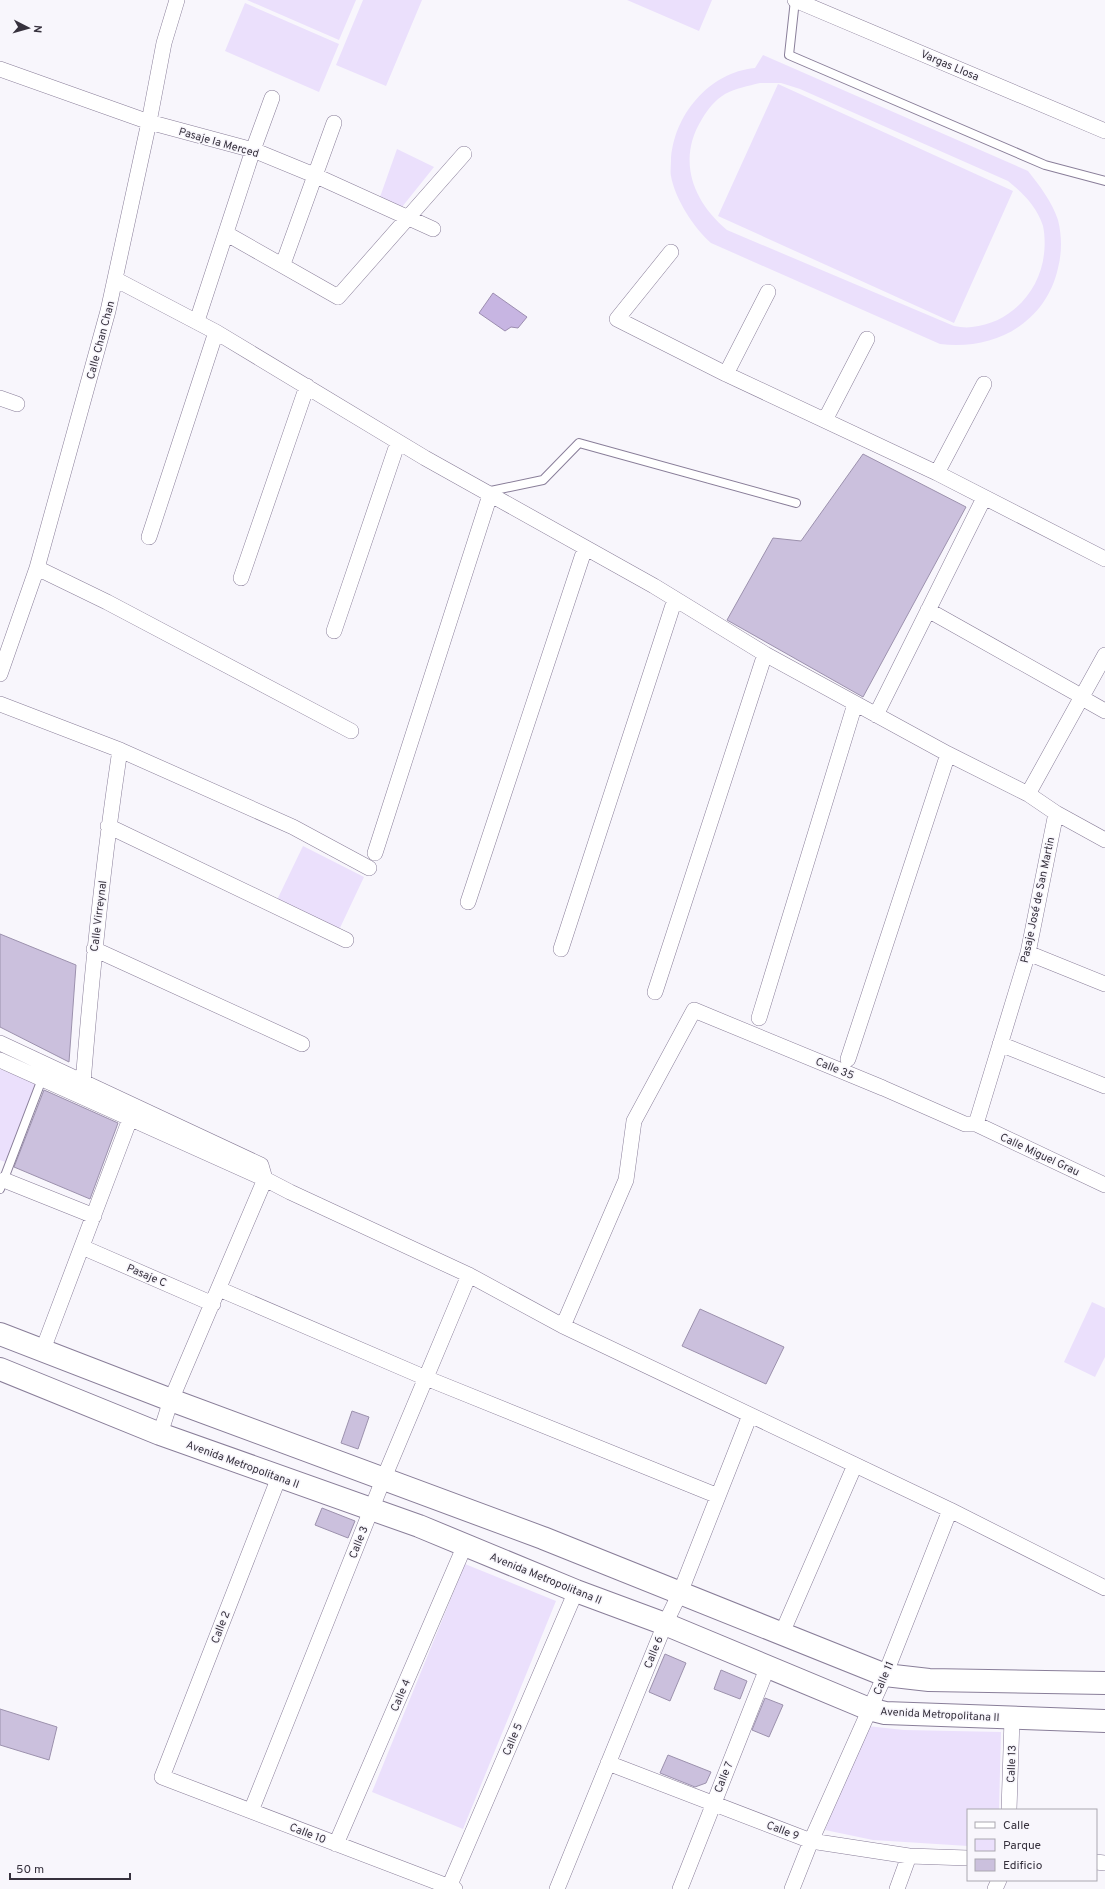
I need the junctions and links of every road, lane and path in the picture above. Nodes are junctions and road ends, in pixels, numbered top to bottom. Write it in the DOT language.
graph roads {
  1 [pos="177,0"];
  2 [pos="795,0"];
  3 [pos="0,69"];
  4 [pos="272,98"];
  5 [pos="149,122"];
  6 [pos="334,123"];
  7 [pos="1105,131"];
  8 [pos="253,150"];
  9 [pos="464,154"];
  10 [pos="314,175"];
  11 [pos="1105,182"];
  12 [pos="408,218"];
  13 [pos="433,229"];
  14 [pos="227,234"];
  15 [pos="672,252"];
  16 [pos="283,264"];
  17 [pos="115,279"];
  18 [pos="768,292"];
  19 [pos="197,321"];
  20 [pos="216,332"];
  21 [pos="867,339"];
  22 [pos="726,374"];
  23 [pos="984,384"];
  24 [pos="307,386"];
  25 [pos="0,398"];
  26 [pos="17,404"];
  27 [pos="825,420"];
  28 [pos="398,442"];
  29 [pos="937,473"];
  30 [pos="488,493"];
  31 [pos="984,498"];
  32 [pos="796,503"];
  33 [pos="149,537"];
  34 [pos="585,548"];
  35 [pos="1105,559"];
  36 [pos="37,568"];
  37 [pos="241,578"];
  38 [pos="675,599"];
  39 [pos="928,610"];
  40 [pos="334,631"];
  41 [pos="765,654"];
  42 [pos="1105,655"];
  43 [pos="0,674"];
  44 [pos="1078,695"];
  45 [pos="0,704"];
  46 [pos="855,704"];
  47 [pos="1105,711"];
  48 [pos="876,715"];
  49 [pos="351,731"];
  50 [pos="120,750"];
  51 [pos="948,754"];
  52 [pos="1028,794"];
  53 [pos="1056,813"];
  54 [pos="108,826"];
  55 [pos="1105,840"];
  56 [pos="375,853"];
  57 [pos="369,868"];
  58 [pos="468,902"];
  59 [pos="346,940"];
  60 [pos="94,949"];
  61 [pos="560,949"];
  62 [pos="1028,953"];
  63 [pos="1105,984"];
  64 [pos="655,992"];
  65 [pos="759,1018"];
  66 [pos="0,1043"];
  67 [pos="302,1044"];
  68 [pos="1000,1044"];
  69 [pos="848,1059"];
  70 [pos="0,1060"];
  71 [pos="42,1080"];
  72 [pos="83,1083"];
  73 [pos="1105,1086"];
  74 [pos="132,1113"];
  75 [pos="976,1124"];
  76 [pos="265,1179"];
  77 [pos="2,1185"];
  78 [pos="1105,1185"];
  79 [pos="94,1216"];
  80 [pos="82,1247"];
  81 [pos="469,1274"];
  82 [pos="219,1288"];
  83 [pos="213,1304"];
  84 [pos="563,1326"];
  85 [pos="0,1334"];
  86 [pos="42,1352"];
  87 [pos="0,1369"];
  88 [pos="426,1378"];
  89 [pos="171,1400"];
  90 [pos="750,1415"];
  91 [pos="160,1434"];
  92 [pos="855,1465"];
  93 [pos="279,1477"];
  94 [pos="383,1480"];
  95 [pos="718,1496"];
  96 [pos="372,1509"];
  97 [pos="950,1510"];
  98 [pos="465,1546"];
  99 [pos="1105,1588"];
  100 [pos="576,1591"];
  101 [pos="680,1593"];
  102 [pos="665,1624"];
  103 [pos="782,1633"];
  104 [pos="768,1666"];
  105 [pos="885,1675"];
  106 [pos="1105,1684"];
  107 [pos="869,1709"];
  108 [pos="1012,1718"];
  109 [pos="1105,1721"];
  110 [pos="608,1763"];
  111 [pos="162,1777"];
  112 [pos="713,1804"];
  113 [pos="1009,1809"];
  114 [pos="251,1811"];
  115 [pos="811,1841"];
  116 [pos="336,1844"];
  117 [pos="909,1856"];
  118 [pos="967,1858"];
  119 [pos="452,1888"];
  120 [pos="557,1889"];
  121 [pos="680,1889"];
  122 [pos="792,1889"];
  123 [pos="897,1889"];
  1 -- 5 [label="street, Calle Chan Chan"];
  2 -- 7 [label="street, Vargas Llosa"];
  2 -- 11 [label="lane"];
  3 -- 5 [label="street, Pasaje la Merced"];
  4 -- 8 [label="street"];
  5 -- 8 [label="street, Pasaje la Merced"];
  5 -- 17 [label="street, Calle Chan Chan"];
  6 -- 10 [label="street"];
  8 -- 10 [label="street, Pasaje la Merced"];
  8 -- 14 [label="street"];
  9 -- 12 [label="street"];
  10 -- 12 [label="street, Pasaje la Merced"];
  10 -- 16 [label="street"];
  12 -- 13 [label="street, Pasaje la Merced"];
  12 -- 16 [label="street"];
  14 -- 16 [label="street"];
  14 -- 19 [label="street"];
  15 -- 22 [label="street"];
  17 -- 19 [label="street"];
  17 -- 36 [label="street, Calle Chan Chan"];
  18 -- 22 [label="street"];
  19 -- 20 [label="street"];
  20 -- 24 [label="street"];
  20 -- 33 [label="street"];
  21 -- 27 [label="street"];
  22 -- 27 [label="street"];
  23 -- 29 [label="street"];
  24 -- 28 [label="street"];
  24 -- 37 [label="street"];
  25 -- 26 [label="street"];
  27 -- 29 [label="street"];
  28 -- 30 [label="street"];
  28 -- 40 [label="street"];
  29 -- 31 [label="street"];
  30 -- 32 [label="lane"];
  30 -- 34 [label="street"];
  30 -- 56 [label="street"];
  31 -- 35 [label="street"];
  31 -- 39 [label="street"];
  34 -- 38 [label="street"];
  34 -- 58 [label="street"];
  36 -- 43 [label="street, Calle Chan Chan"];
  36 -- 49 [label="street"];
  38 -- 41 [label="street"];
  38 -- 61 [label="street"];
  39 -- 44 [label="street"];
  39 -- 48 [label="street"];
  41 -- 46 [label="street"];
  41 -- 64 [label="street"];
  42 -- 44 [label="street"];
  44 -- 47 [label="street"];
  44 -- 52 [label="street"];
  45 -- 50 [label="street"];
  46 -- 48 [label="street"];
  46 -- 65 [label="street"];
  48 -- 51 [label="street"];
  50 -- 54 [label="street, Calle Virreynal"];
  50 -- 57 [label="street"];
  51 -- 52 [label="street"];
  51 -- 69 [label="street"];
  52 -- 53 [label="street"];
  53 -- 55 [label="street"];
  53 -- 62 [label="street, Pasaje José de San Martin"];
  54 -- 59 [label="street"];
  54 -- 60 [label="street, Calle Virreynal"];
  60 -- 67 [label="street"];
  60 -- 72 [label="street, Calle Virreynal"];
  62 -- 63 [label="street"];
  62 -- 68 [label="street, Pasaje José de San Martin"];
  66 -- 72 [label="street"];
  68 -- 73 [label="street"];
  68 -- 75 [label="street, Pasaje José de San Martin"];
  70 -- 71 [label="street"];
  71 -- 74 [label="street"];
  71 -- 77 [label="lane"];
  72 -- 74 [label="street"];
  74 -- 76 [label="street"];
  74 -- 79 [label="street"];
  75 -- 78 [label="street, Calle Miguel Grau"];
  75 -- 84 [label="street, Calle 35"];
  76 -- 81 [label="street"];
  76 -- 82 [label="street"];
  77 -- 79 [label="street"];
  79 -- 80 [label="street"];
  80 -- 83 [label="street, Pasaje C"];
  80 -- 86 [label="street"];
  81 -- 84 [label="street"];
  81 -- 88 [label="street, Calle 3"];
  82 -- 83 [label="street"];
  82 -- 88 [label="street"];
  83 -- 89 [label="street"];
  84 -- 90 [label="street"];
  85 -- 86 [label="main road"];
  86 -- 89 [label="main road"];
  87 -- 91 [label="main road, Avenida Metropolitana II"];
  88 -- 94 [label="street, Calle 3"];
  88 -- 95 [label="street"];
  89 -- 91 [label="street"];
  89 -- 94 [label="main road"];
  90 -- 92 [label="street"];
  90 -- 95 [label="street, Calle 6"];
  91 -- 93 [label="main road, Avenida Metropolitana II"];
  92 -- 97 [label="street"];
  92 -- 103 [label="street"];
  93 -- 96 [label="main road, Avenida Metropolitana II"];
  93 -- 111 [label="street, Calle 2"];
  94 -- 96 [label="street, Calle 3"];
  94 -- 101 [label="main road"];
  95 -- 101 [label="street, Calle 6"];
  96 -- 98 [label="main road, Avenida Metropolitana II"];
  96 -- 114 [label="street, Calle 3"];
  97 -- 99 [label="street"];
  97 -- 105 [label="street, Calle 11"];
  98 -- 100 [label="main road, Avenida Metropolitana II"];
  98 -- 116 [label="street, Calle 4"];
  100 -- 102 [label="main road, Avenida Metropolitana II"];
  100 -- 119 [label="street, Calle 5"];
  101 -- 102 [label="street, Calle 6"];
  101 -- 103 [label="main road"];
  102 -- 104 [label="main road, Avenida Metropolitana II"];
  102 -- 110 [label="street, Calle 6"];
  103 -- 105 [label="main road"];
  104 -- 107 [label="main road, Avenida Metropolitana II"];
  104 -- 112 [label="street, Calle 7"];
  105 -- 106 [label="main road"];
  105 -- 107 [label="street, Calle 11"];
  107 -- 108 [label="main road, Avenida Metropolitana II"];
  107 -- 115 [label="street, Calle 11"];
  108 -- 109 [label="main road, Avenida Metropolitana II"];
  108 -- 113 [label="street, Calle 13"];
  110 -- 112 [label="street, Calle 9"];
  110 -- 120 [label="street, Calle 6"];
  111 -- 114 [label="street, Calle 10"];
  112 -- 115 [label="street, Calle 9"];
  112 -- 121 [label="street, Calle 7"];
  114 -- 116 [label="street, Calle 10"];
  115 -- 117 [label="street, Calle 9"];
  115 -- 122 [label="street, Calle 11"];
  116 -- 119 [label="street, Calle 10"];
  117 -- 118 [label="street, Calle 9"];
  117 -- 123 [label="street"];
}
